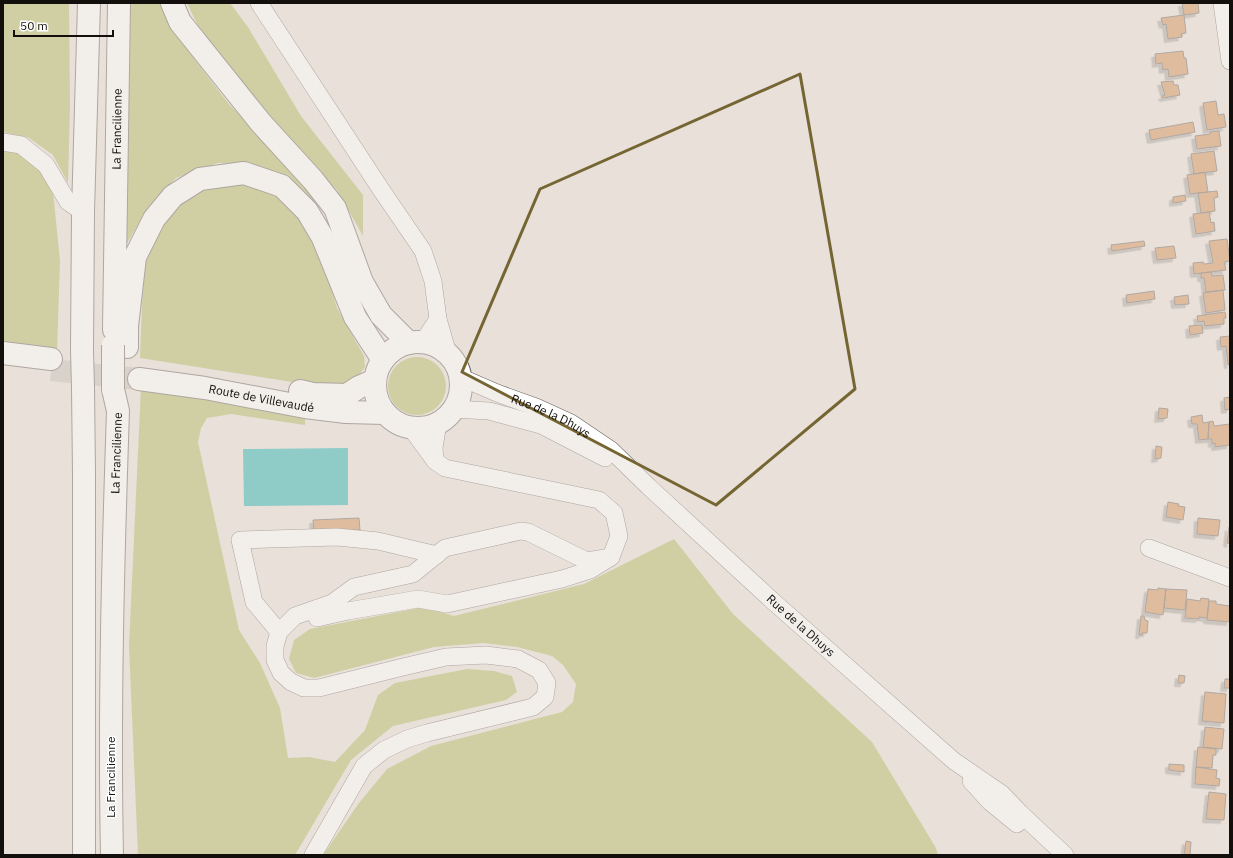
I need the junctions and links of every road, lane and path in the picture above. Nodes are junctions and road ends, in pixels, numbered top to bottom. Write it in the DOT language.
graph roads {
  1 [pos="119,3"];
  2 [pos="172,3"];
  3 [pos="260,3"];
  4 [pos="1222,3"];
  5 [pos="88,5"];
  6 [pos="1230,61"];
  7 [pos="3,142"];
  8 [pos="83,212"];
  9 [pos="438,319"];
  10 [pos="416,342"];
  11 [pos="120,346"];
  12 [pos="3,354"];
  13 [pos="448,354"];
  14 [pos="383,360"];
  15 [pos="3,366"];
  16 [pos="460,377"];
  17 [pos="375,380"];
  18 [pos="130,382"];
  19 [pos="385,413"];
  20 [pos="446,416"];
  21 [pos="410,427"];
  22 [pos="435,461"];
  23 [pos="649,488"];
  24 [pos="1149,548"];
  25 [pos="437,555"];
  26 [pos="611,557"];
  27 [pos="1230,578"];
  28 [pos="344,604"];
  29 [pos="283,629"];
  30 [pos="954,761"];
  31 [pos="84,855"];
  32 [pos="112,855"];
  33 [pos="313,855"];
  34 [pos="1052,855"];
  35 [pos="1065,855"];
  1 -- 11 [label="main road, La Francilienne"];
  2 -- 10 [label="main road"];
  3 -- 9 [label="street"];
  4 -- 6 [label="street"];
  5 -- 8 [label="main road"];
  7 -- 8 [label="street"];
  8 -- 31 [label="main road, bridge"];
  9 -- 10 [label="street"];
  9 -- 13 [label="street"];
  10 -- 13 [label="main road"];
  10 -- 14 [label="main road"];
  11 -- 14 [label="main road"];
  11 -- 18 [label="main road"];
  12 -- 15 [label="main road"];
  13 -- 16 [label="main road"];
  14 -- 17 [label="main road"];
  16 -- 20 [label="main road"];
  16 -- 23 [label="street, Rue de la Dhuys"];
  17 -- 18 [label="main road, Route de Villevaudé"];
  17 -- 19 [label="main road"];
  18 -- 19 [label="main road, Route de Villevaudé"];
  18 -- 32 [label="main road, La Francilienne"];
  19 -- 21 [label="main road"];
  20 -- 21 [label="main road"];
  20 -- 22 [label="street"];
  20 -- 23 [label="street, Rue de la Dhuys"];
  21 -- 22 [label="street"];
  22 -- 26 [label="street"];
  23 -- 30 [label="street, Rue de la Dhuys"];
  24 -- 27 [label="street"];
  25 -- 26 [label="street"];
  25 -- 28 [label="street"];
  25 -- 29 [label="street"];
  26 -- 28 [label="street"];
  28 -- 29 [label="street"];
  29 -- 33 [label="street"];
  30 -- 34 [label="street, Rue de la Dhuys"];
  30 -- 35 [label="street, Rue de la Dhuys"];
}
